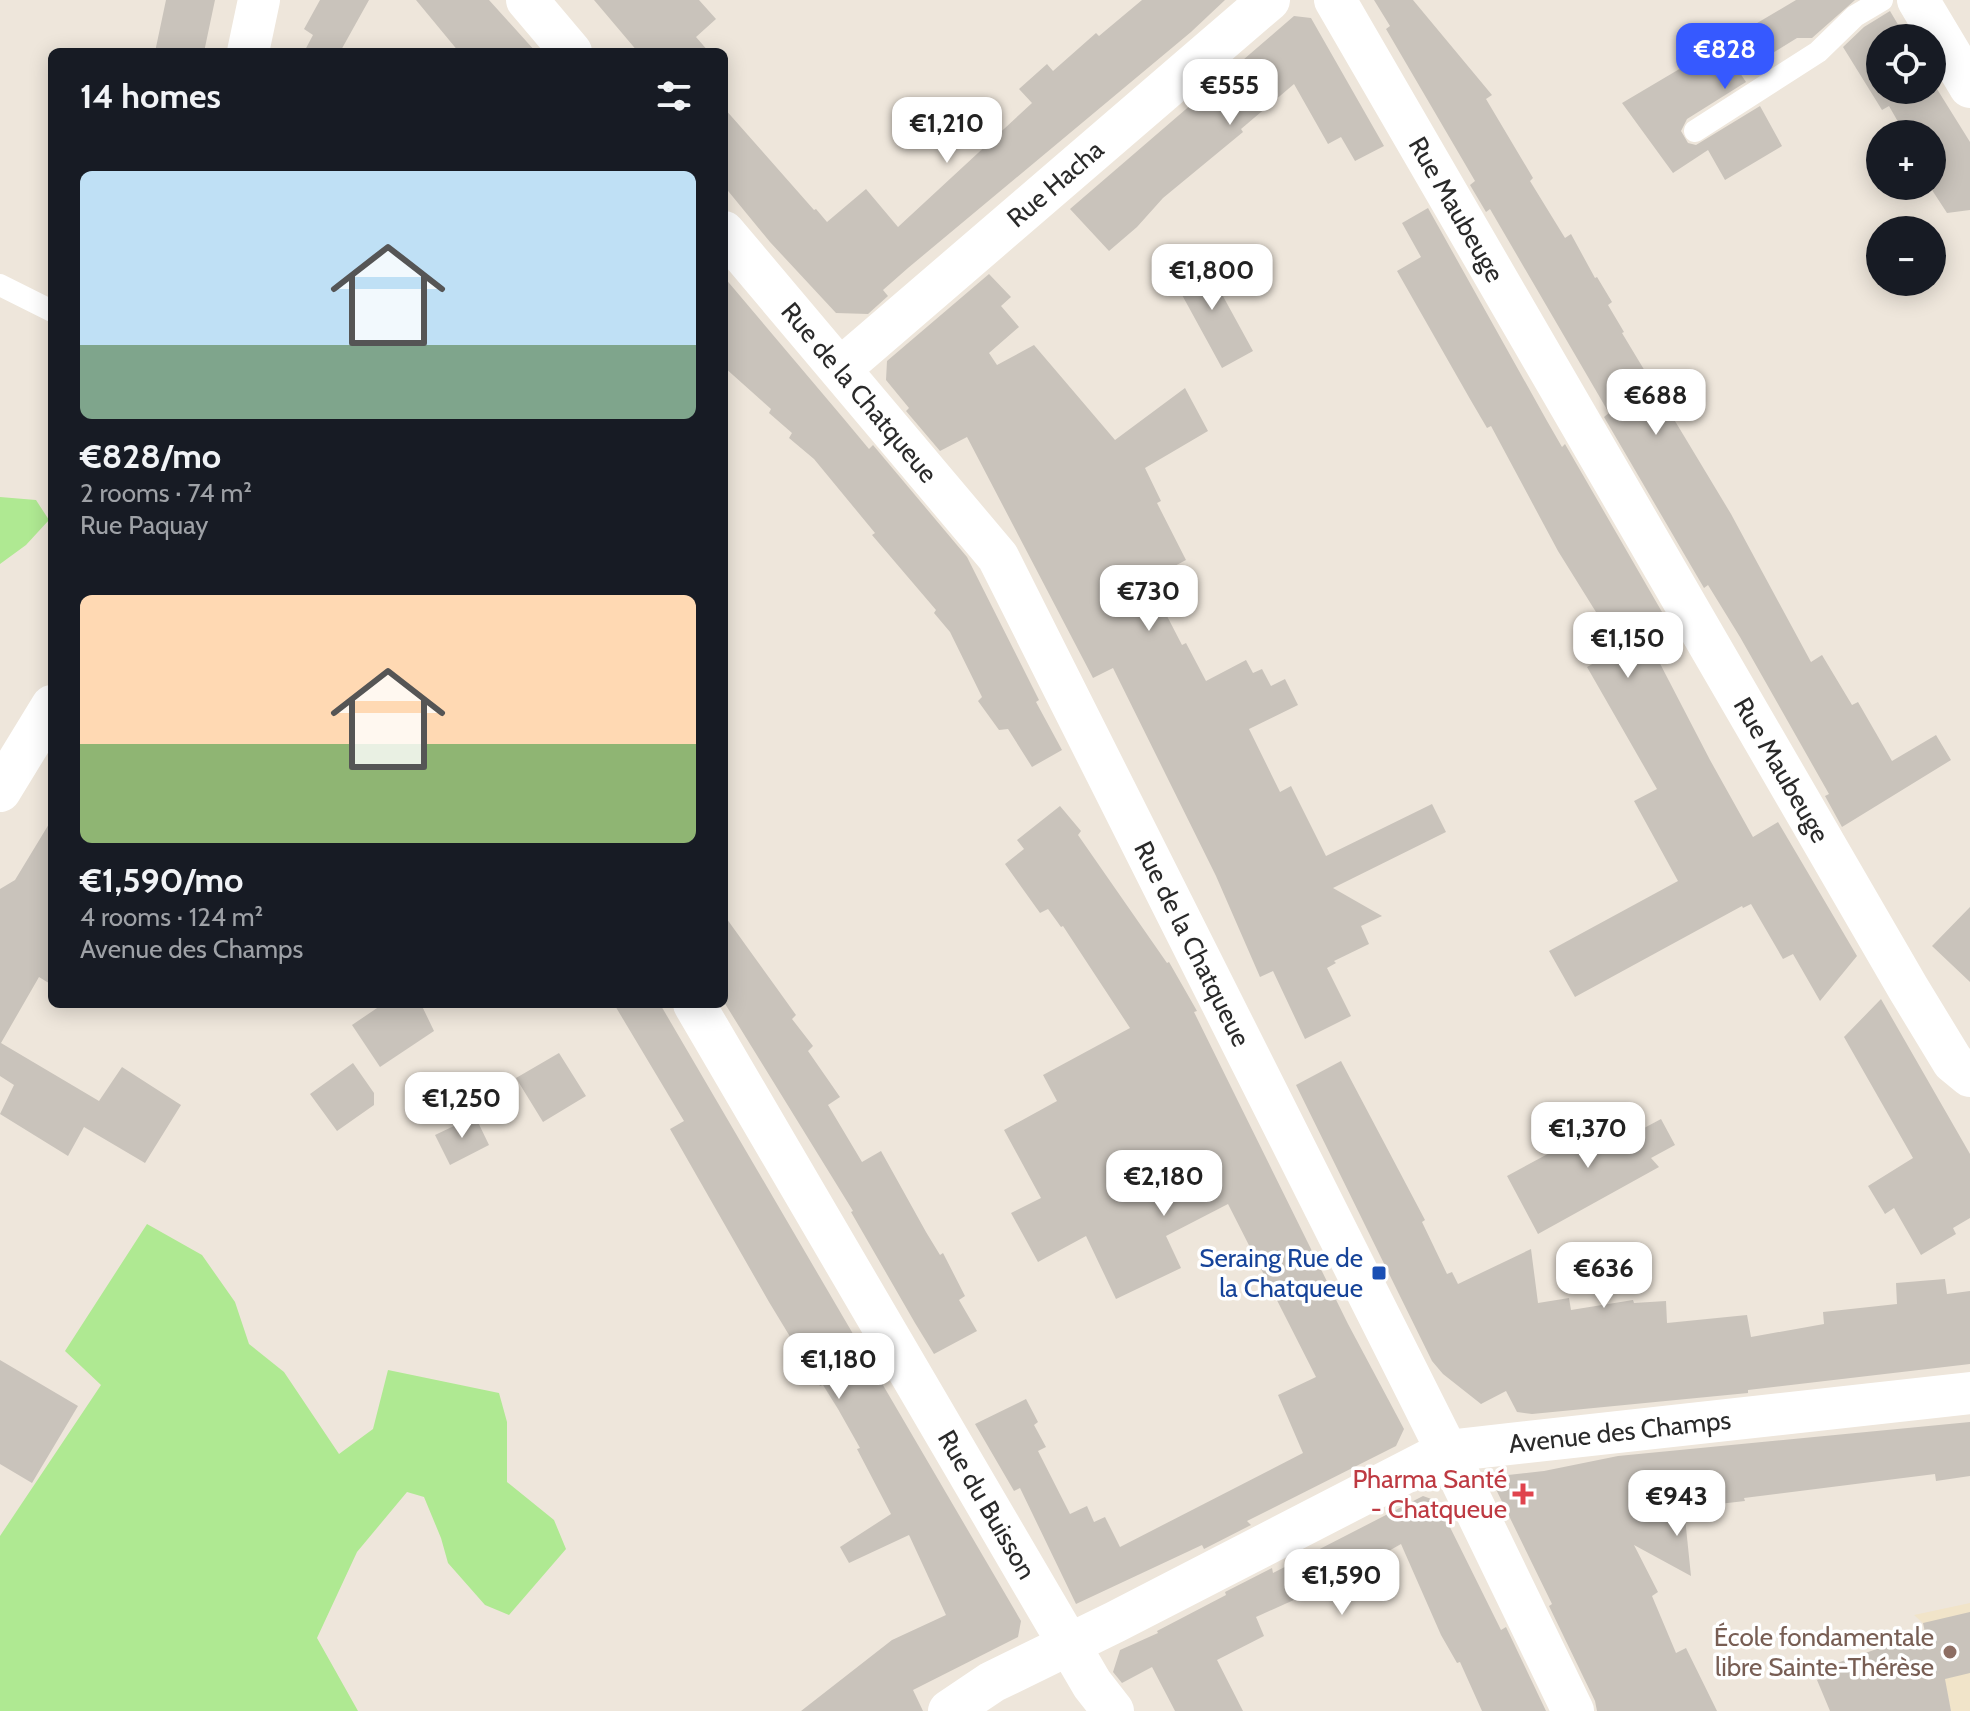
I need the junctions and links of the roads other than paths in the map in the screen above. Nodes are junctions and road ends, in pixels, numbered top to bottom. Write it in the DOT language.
graph roads {
  1 [pos="259,0"];
  2 [pos="527,0"];
  3 [pos="1269,0"];
  4 [pos="1335,0"];
  5 [pos="1882,0"];
  6 [pos="1918,0"];
  7 [pos="249,48"];
  8 [pos="568,48"];
  9 [pos="1970,87"];
  10 [pos="1695,131"];
  11 [pos="728,237"];
  12 [pos="0,285"];
  13 [pos="48,309"];
  14 [pos="840,369"];
  15 [pos="48,713"];
  16 [pos="0,791"];
  17 [pos="696,1008"];
  18 [pos="1970,1076"];
  19 [pos="1970,1393"];
  20 [pos="1447,1451"];
  21 [pos="1070,1645"];
  22 [pos="949,1711"];
  23 [pos="1113,1711"];
  24 [pos="1573,1711"];
  1 -- 7 [label="street"];
  2 -- 8 [label="street"];
  3 -- 14 [label="street, Rue Hacha"];
  4 -- 18 [label="street, Rue Maubeuge"];
  5 -- 10 [label="lane"];
  6 -- 9 [label="street"];
  11 -- 14 [label="street, Rue de la Chatqueue"];
  12 -- 13 [label="lane"];
  14 -- 20 [label="street, Rue de la Chatqueue"];
  15 -- 16 [label="street"];
  17 -- 21 [label="street, Rue du Buisson"];
  19 -- 20 [label="street, Avenue des Champs"];
  20 -- 21 [label="street, Avenue des Champs"];
  20 -- 24 [label="street, Rue de la Chatqueue"];
  21 -- 22 [label="street, Avenue des Champs"];
  21 -- 23 [label="street, Rue du Buisson"];
}
